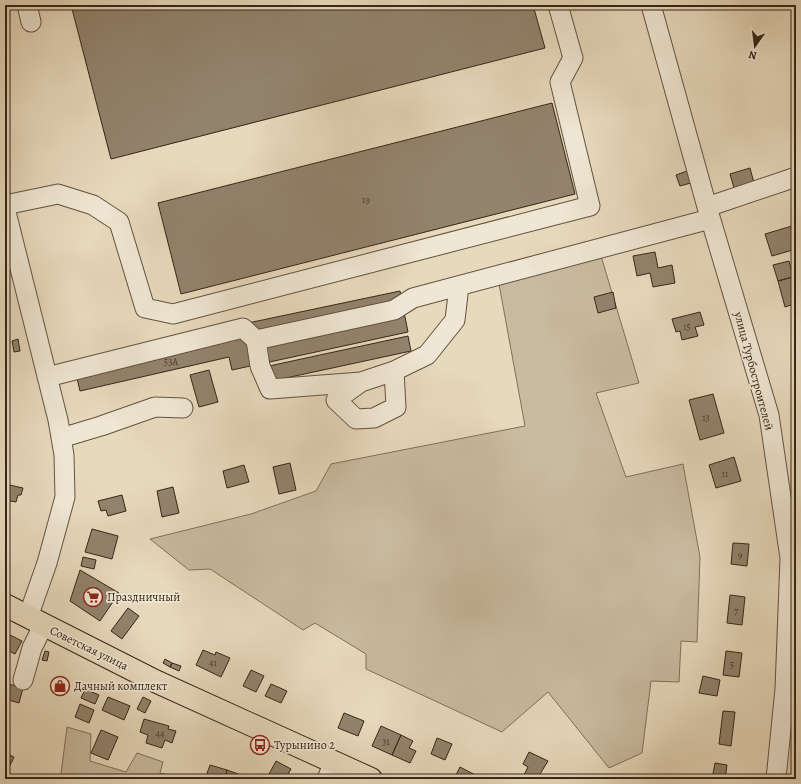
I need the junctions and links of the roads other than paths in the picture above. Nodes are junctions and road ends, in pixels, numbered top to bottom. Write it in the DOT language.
graph roads {
  1 [pos="558,5"];
  2 [pos="651,5"];
  3 [pos="796,177"];
  4 [pos="5,206"];
  5 [pos="709,213"];
  6 [pos="459,286"];
  7 [pos="256,340"];
  8 [pos="394,371"];
  9 [pos="47,377"];
  10 [pos="361,382"];
  11 [pos="183,408"];
  12 [pos="61,438"];
  13 [pos="5,605"];
  14 [pos="35,622"];
  15 [pos="23,680"];
  16 [pos="331,770"];
  17 [pos="371,779"];
  18 [pos="776,779"];
  1 -- 4 [label="street"];
  2 -- 5 [label="street, улица Турбостроителей"];
  3 -- 5 [label="street"];
  4 -- 9 [label="street"];
  5 -- 6 [label="street"];
  5 -- 18 [label="street, улица Турбостроителей"];
  6 -- 7 [label="street"];
  6 -- 8 [label="street"];
  7 -- 9 [label="street"];
  7 -- 10 [label="street"];
  8 -- 10 [label="street"];
  8 -- 10 [label="street"];
  9 -- 12 [label="street"];
  11 -- 12 [label="street"];
  12 -- 14 [label="street"];
  13 -- 14 [label="main road, Советская улица"];
  14 -- 15 [label="street"];
  14 -- 16 [label="main road, Советская улица"];
  16 -- 17 [label="main road, Советская улица"];
}
